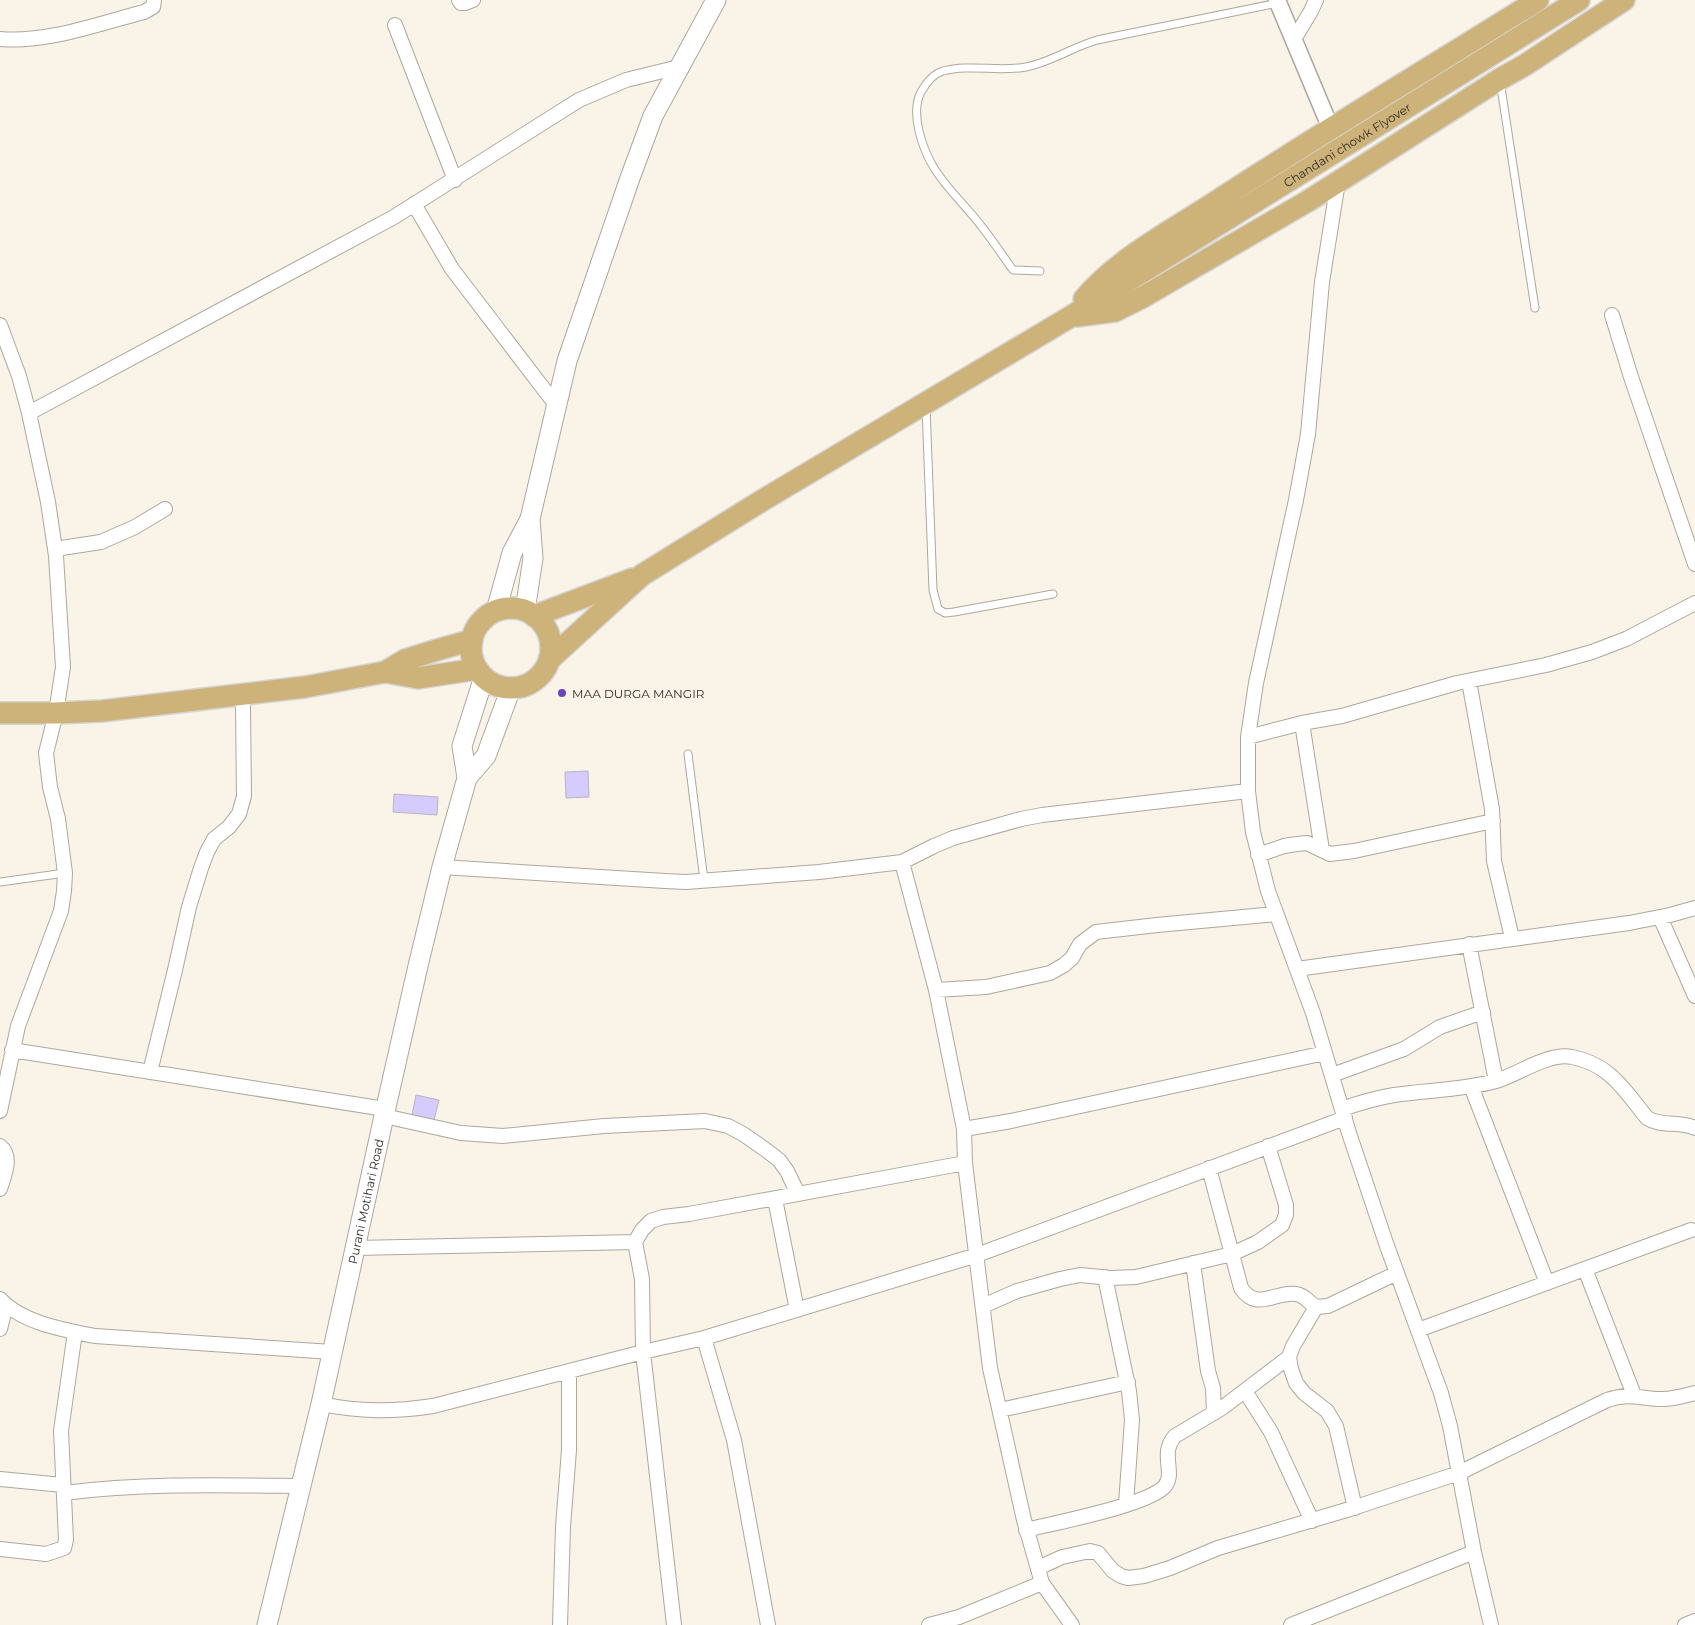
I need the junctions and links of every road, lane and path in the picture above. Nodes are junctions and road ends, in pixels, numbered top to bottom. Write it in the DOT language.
graph roads {
  1 [pos="154,0"];
  2 [pos="459,0"];
  3 [pos="473,0"];
  4 [pos="716,0"];
  5 [pos="1316,0"];
  6 [pos="1538,0"];
  7 [pos="1579,0"];
  8 [pos="1624,0"];
  9 [pos="1278,1"];
  10 [pos="395,25"];
  11 [pos="0,39"];
  12 [pos="1293,41"];
  13 [pos="679,67"];
  14 [pos="1500,79"];
  15 [pos="1331,129"];
  16 [pos="455,180"];
  17 [pos="1338,182"];
  18 [pos="414,204"];
  19 [pos="1040,271"];
  20 [pos="1535,308"];
  21 [pos="1612,315"];
  22 [pos="1070,317"];
  23 [pos="0,325"];
  24 [pos="3,344"];
  25 [pos="926,403"];
  26 [pos="556,405"];
  27 [pos="29,412"];
  28 [pos="165,509"];
  29 [pos="530,520"];
  30 [pos="55,549"];
  31 [pos="1695,564"];
  32 [pos="642,575"];
  33 [pos="1052,594"];
  34 [pos="1695,603"];
  35 [pos="496,611"];
  36 [pos="530,613"];
  37 [pos="472,640"];
  38 [pos="549,660"];
  39 [pos="385,672"];
  40 [pos="481,673"];
  41 [pos="1470,681"];
  42 [pos="511,688"];
  43 [pos="241,694"];
  44 [pos="0,713"];
  45 [pos="56,714"];
  46 [pos="1302,723"];
  47 [pos="1248,737"];
  48 [pos="688,754"];
  49 [pos="467,778"];
  50 [pos="1248,791"];
  51 [pos="1493,821"];
  52 [pos="1322,850"];
  53 [pos="1258,855"];
  54 [pos="902,862"];
  55 [pos="442,867"];
  56 [pos="65,873"];
  57 [pos="704,880"];
  58 [pos="0,882"];
  59 [pos="1695,908"];
  60 [pos="1276,914"];
  61 [pos="1660,917"];
  62 [pos="1512,938"];
  63 [pos="1469,944"];
  64 [pos="1297,969"];
  65 [pos="936,990"];
  66 [pos="1695,996"];
  67 [pos="1483,1012"];
  68 [pos="12,1050"];
  69 [pos="1325,1053"];
  70 [pos="150,1072"];
  71 [pos="1332,1075"];
  72 [pos="1496,1081"];
  73 [pos="1471,1086"];
  74 [pos="0,1111"];
  75 [pos="384,1112"];
  76 [pos="1344,1113"];
  77 [pos="964,1128"];
  78 [pos="1695,1128"];
  79 [pos="0,1146"];
  80 [pos="1268,1146"];
  81 [pos="965,1163"];
  82 [pos="1209,1168"];
  83 [pos="0,1189"];
  84 [pos="798,1194"];
  85 [pos="775,1198"];
  86 [pos="1691,1230"];
  87 [pos="635,1242"];
  88 [pos="355,1248"];
  89 [pos="1232,1254"];
  90 [pos="977,1255"];
  91 [pos="1192,1263"];
  92 [pos="1585,1269"];
  93 [pos="1397,1274"];
  94 [pos="1105,1277"];
  95 [pos="1546,1283"];
  96 [pos="3,1302"];
  97 [pos="983,1306"];
  98 [pos="1316,1307"];
  99 [pos="798,1310"];
  100 [pos="0,1328"];
  101 [pos="1418,1330"];
  102 [pos="75,1332"];
  103 [pos="704,1338"];
  104 [pos="332,1352"];
  105 [pos="643,1352"];
  106 [pos="1290,1357"];
  107 [pos="569,1371"];
  108 [pos="1128,1382"];
  109 [pos="1245,1391"];
  110 [pos="1695,1393"];
  111 [pos="1634,1395"];
  112 [pos="321,1404"];
  113 [pos="1000,1410"];
  114 [pos="1214,1413"];
  115 [pos="1459,1473"];
  116 [pos="0,1479"];
  117 [pos="301,1486"];
  118 [pos="63,1489"];
  119 [pos="1126,1504"];
  120 [pos="1355,1508"];
  121 [pos="1312,1521"];
  122 [pos="1026,1530"];
  123 [pos="0,1548"];
  124 [pos="1474,1552"];
  125 [pos="1038,1568"];
  126 [pos="1042,1583"];
  127 [pos="1695,1621"];
  128 [pos="267,1625"];
  129 [pos="560,1625"];
  130 [pos="674,1625"];
  131 [pos="768,1625"];
  132 [pos="929,1625"];
  133 [pos="1072,1625"];
  134 [pos="1291,1625"];
  135 [pos="1491,1625"];
  136 [pos="1685,1625"];
  1 -- 11 [label="street"];
  2 -- 3 [label="street"];
  4 -- 13 [label="main road"];
  5 -- 12 [label="street"];
  6 -- 15 [label="main road"];
  7 -- 22 [label="main road, Chandani chowk Flyover"];
  8 -- 14 [label="main road"];
  9 -- 12 [label="street"];
  9 -- 19 [label="lane"];
  10 -- 16 [label="street"];
  12 -- 15 [label="street"];
  13 -- 16 [label="street"];
  13 -- 26 [label="main road"];
  14 -- 17 [label="main road"];
  14 -- 20 [label="lane"];
  15 -- 22 [label="main road"];
  16 -- 18 [label="street"];
  17 -- 22 [label="main road"];
  17 -- 47 [label="street"];
  18 -- 26 [label="street"];
  18 -- 27 [label="street"];
  21 -- 31 [label="street"];
  22 -- 25 [label="main road, Chandani chowk Flyover"];
  23 -- 24 [label="street"];
  24 -- 27 [label="street"];
  25 -- 32 [label="main road, Chandani chowk Flyover"];
  25 -- 33 [label="lane"];
  26 -- 29 [label="main road"];
  27 -- 30 [label="street"];
  28 -- 30 [label="street"];
  29 -- 35 [label="main road"];
  29 -- 36 [label="main road"];
  30 -- 45 [label="street"];
  32 -- 36 [label="main road"];
  32 -- 38 [label="main road"];
  34 -- 41 [label="street"];
  35 -- 36 [label="main road"];
  35 -- 37 [label="main road"];
  36 -- 38 [label="main road"];
  37 -- 39 [label="main road"];
  37 -- 40 [label="main road"];
  38 -- 42 [label="main road"];
  39 -- 40 [label="main road"];
  39 -- 43 [label="main road"];
  40 -- 42 [label="main road"];
  40 -- 49 [label="main road, Purani Motihari Road"];
  41 -- 46 [label="street"];
  41 -- 51 [label="street"];
  42 -- 49 [label="main road, Purani Motihari Road"];
  43 -- 45 [label="main road"];
  43 -- 70 [label="street"];
  44 -- 45 [label="main road"];
  45 -- 56 [label="street"];
  46 -- 47 [label="street"];
  46 -- 52 [label="street"];
  47 -- 50 [label="street"];
  48 -- 57 [label="lane"];
  49 -- 55 [label="main road, Purani Motihari Road"];
  50 -- 53 [label="street"];
  50 -- 54 [label="street"];
  51 -- 52 [label="street"];
  51 -- 62 [label="street"];
  52 -- 53 [label="street"];
  53 -- 60 [label="street"];
  54 -- 57 [label="street"];
  54 -- 65 [label="street"];
  55 -- 57 [label="street"];
  55 -- 75 [label="main road, Purani Motihari Road"];
  56 -- 58 [label="lane"];
  56 -- 68 [label="street"];
  59 -- 61 [label="street"];
  60 -- 64 [label="street"];
  60 -- 65 [label="street"];
  61 -- 62 [label="street"];
  61 -- 66 [label="street"];
  62 -- 63 [label="street"];
  63 -- 64 [label="street"];
  63 -- 67 [label="street"];
  64 -- 69 [label="street"];
  65 -- 77 [label="street"];
  67 -- 71 [label="street"];
  67 -- 72 [label="street"];
  68 -- 70 [label="street"];
  68 -- 74 [label="street"];
  69 -- 71 [label="street"];
  69 -- 77 [label="street"];
  70 -- 75 [label="street"];
  71 -- 76 [label="street"];
  72 -- 73 [label="street"];
  72 -- 78 [label="street"];
  73 -- 76 [label="street"];
  73 -- 95 [label="street"];
  75 -- 84 [label="street"];
  75 -- 88 [label="main road, Purani Motihari Road"];
  76 -- 80 [label="street"];
  76 -- 93 [label="street"];
  77 -- 81 [label="street"];
  79 -- 83 [label="street"];
  80 -- 82 [label="street"];
  80 -- 89 [label="street"];
  81 -- 84 [label="street"];
  81 -- 90 [label="street"];
  82 -- 89 [label="street"];
  82 -- 90 [label="street"];
  84 -- 85 [label="street"];
  85 -- 87 [label="street"];
  85 -- 99 [label="street"];
  86 -- 92 [label="street"];
  87 -- 88 [label="street"];
  87 -- 105 [label="street"];
  88 -- 104 [label="main road, Purani Motihari Road"];
  89 -- 91 [label="street"];
  89 -- 98 [label="street"];
  90 -- 97 [label="street"];
  90 -- 99 [label="street"];
  91 -- 94 [label="street"];
  91 -- 114 [label="street"];
  92 -- 95 [label="street"];
  92 -- 111 [label="street"];
  93 -- 98 [label="street"];
  93 -- 101 [label="street"];
  94 -- 97 [label="street"];
  94 -- 108 [label="street"];
  95 -- 101 [label="street"];
  96 -- 100 [label="street"];
  96 -- 102 [label="street"];
  97 -- 113 [label="street"];
  98 -- 106 [label="street"];
  99 -- 103 [label="street"];
  101 -- 115 [label="street"];
  102 -- 104 [label="street"];
  102 -- 118 [label="street"];
  103 -- 105 [label="street"];
  103 -- 131 [label="street"];
  104 -- 112 [label="main road, Purani Motihari Road"];
  105 -- 107 [label="street"];
  105 -- 130 [label="street"];
  106 -- 109 [label="street"];
  106 -- 120 [label="street"];
  107 -- 112 [label="street"];
  107 -- 129 [label="street"];
  108 -- 113 [label="street"];
  108 -- 119 [label="street"];
  109 -- 114 [label="street"];
  109 -- 121 [label="street"];
  110 -- 111 [label="street"];
  111 -- 115 [label="street"];
  112 -- 117 [label="main road, Purani Motihari Road"];
  113 -- 122 [label="street"];
  114 -- 119 [label="street"];
  115 -- 120 [label="street"];
  115 -- 124 [label="street"];
  116 -- 118 [label="street"];
  117 -- 118 [label="street"];
  117 -- 128 [label="main road, Purani Motihari Road"];
  118 -- 123 [label="street"];
  119 -- 122 [label="street"];
  120 -- 121 [label="street"];
  121 -- 125 [label="street"];
  122 -- 125 [label="street"];
  124 -- 134 [label="street"];
  124 -- 135 [label="street"];
  125 -- 126 [label="street"];
  126 -- 132 [label="street"];
  126 -- 133 [label="street"];
  127 -- 136 [label="street"];
}
